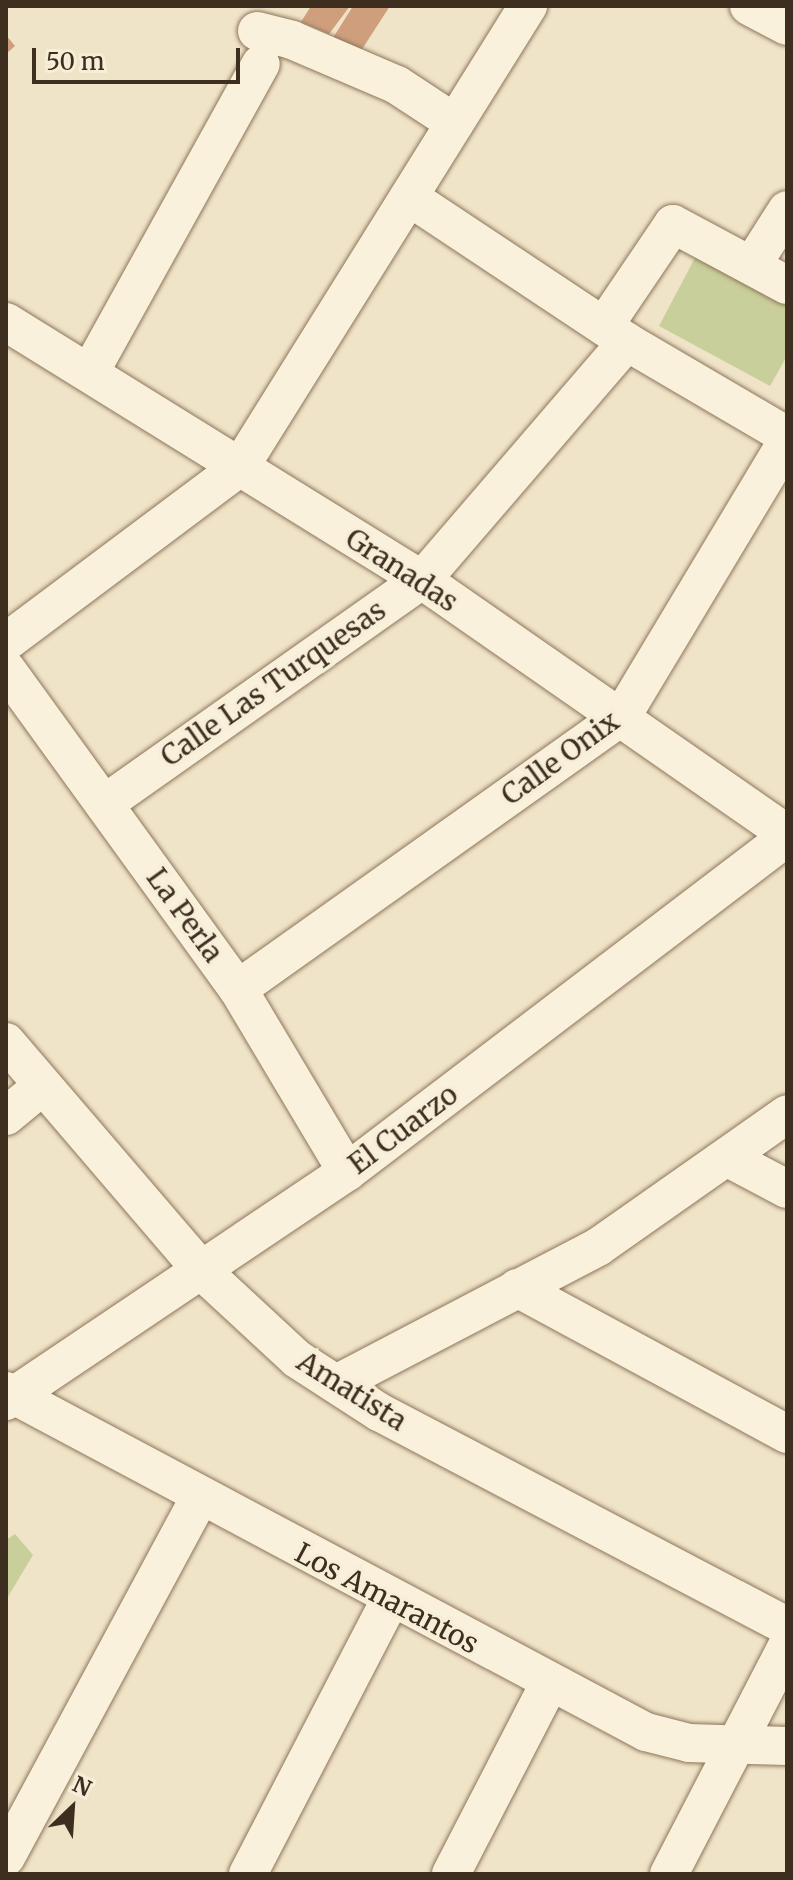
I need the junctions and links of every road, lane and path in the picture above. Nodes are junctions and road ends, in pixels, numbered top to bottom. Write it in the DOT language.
graph roads {
  1 [pos="528,6"];
  2 [pos="749,6"];
  3 [pos="787,26"];
  4 [pos="455,123"];
  5 [pos="409,197"];
  6 [pos="787,210"];
  7 [pos="752,265"];
  8 [pos="787,285"];
  9 [pos="9,329"];
  10 [pos="616,334"];
  11 [pos="90,372"];
  12 [pos="787,438"];
  13 [pos="240,467"];
  14 [pos="422,580"];
  15 [pos="6,642"];
  16 [pos="6,669"];
  17 [pos="622,716"];
  18 [pos="104,804"];
  19 [pos="787,836"];
  20 [pos="238,989"];
  21 [pos="6,1042"];
  22 [pos="40,1088"];
  23 [pos="787,1114"];
  24 [pos="6,1116"];
  25 [pos="730,1159"];
  26 [pos="347,1172"];
  27 [pos="787,1189"];
  28 [pos="202,1271"];
  29 [pos="517,1288"];
  30 [pos="336,1384"];
  31 [pos="8,1397"];
  32 [pos="787,1434"];
  33 [pos="199,1498"];
  34 [pos="390,1600"];
  35 [pos="787,1626"];
  36 [pos="787,1646"];
  37 [pos="549,1684"];
  38 [pos="738,1743"];
  39 [pos="787,1746"];
  40 [pos="17,1811"];
  41 [pos="6,1857"];
  42 [pos="248,1874"];
  43 [pos="451,1874"];
  44 [pos="669,1874"];
  1 -- 4 [label="street"];
  2 -- 3 [label="street"];
  4 -- 5 [label="street"];
  4 -- 11 [label="street"];
  5 -- 10 [label="street"];
  5 -- 13 [label="street"];
  6 -- 7 [label="street"];
  7 -- 8 [label="street"];
  7 -- 10 [label="street, Calle Las Turquesas"];
  9 -- 11 [label="street, Granadas"];
  10 -- 12 [label="street"];
  10 -- 14 [label="street, Calle Las Turquesas"];
  11 -- 13 [label="street, Granadas"];
  12 -- 17 [label="street, Calle Onix"];
  13 -- 14 [label="street, Granadas"];
  13 -- 15 [label="street"];
  14 -- 17 [label="street, Granadas"];
  14 -- 18 [label="street, Calle Las Turquesas"];
  16 -- 18 [label="street, La Perla"];
  17 -- 19 [label="street, Granadas"];
  17 -- 20 [label="street, Calle Onix"];
  18 -- 20 [label="street, La Perla"];
  19 -- 26 [label="street, El Cuarzo"];
  20 -- 26 [label="street, La Perla"];
  21 -- 22 [label="street, Amatista"];
  22 -- 24 [label="street"];
  22 -- 28 [label="street, Amatista"];
  23 -- 25 [label="street"];
  25 -- 27 [label="street"];
  25 -- 29 [label="street"];
  26 -- 28 [label="street, El Cuarzo"];
  28 -- 30 [label="street, Amatista"];
  28 -- 31 [label="street, El Cuarzo"];
  29 -- 30 [label="street"];
  29 -- 32 [label="street"];
  30 -- 35 [label="street, Amatista"];
  31 -- 33 [label="street, Los Amarantos"];
  33 -- 34 [label="street, Los Amarantos"];
  33 -- 40 [label="street"];
  34 -- 37 [label="street, Los Amarantos"];
  34 -- 42 [label="street"];
  36 -- 38 [label="street"];
  37 -- 38 [label="street, Los Amarantos"];
  37 -- 43 [label="street"];
  38 -- 39 [label="street, Los Amarantos"];
  38 -- 44 [label="street"];
  40 -- 41 [label="street"];
}
